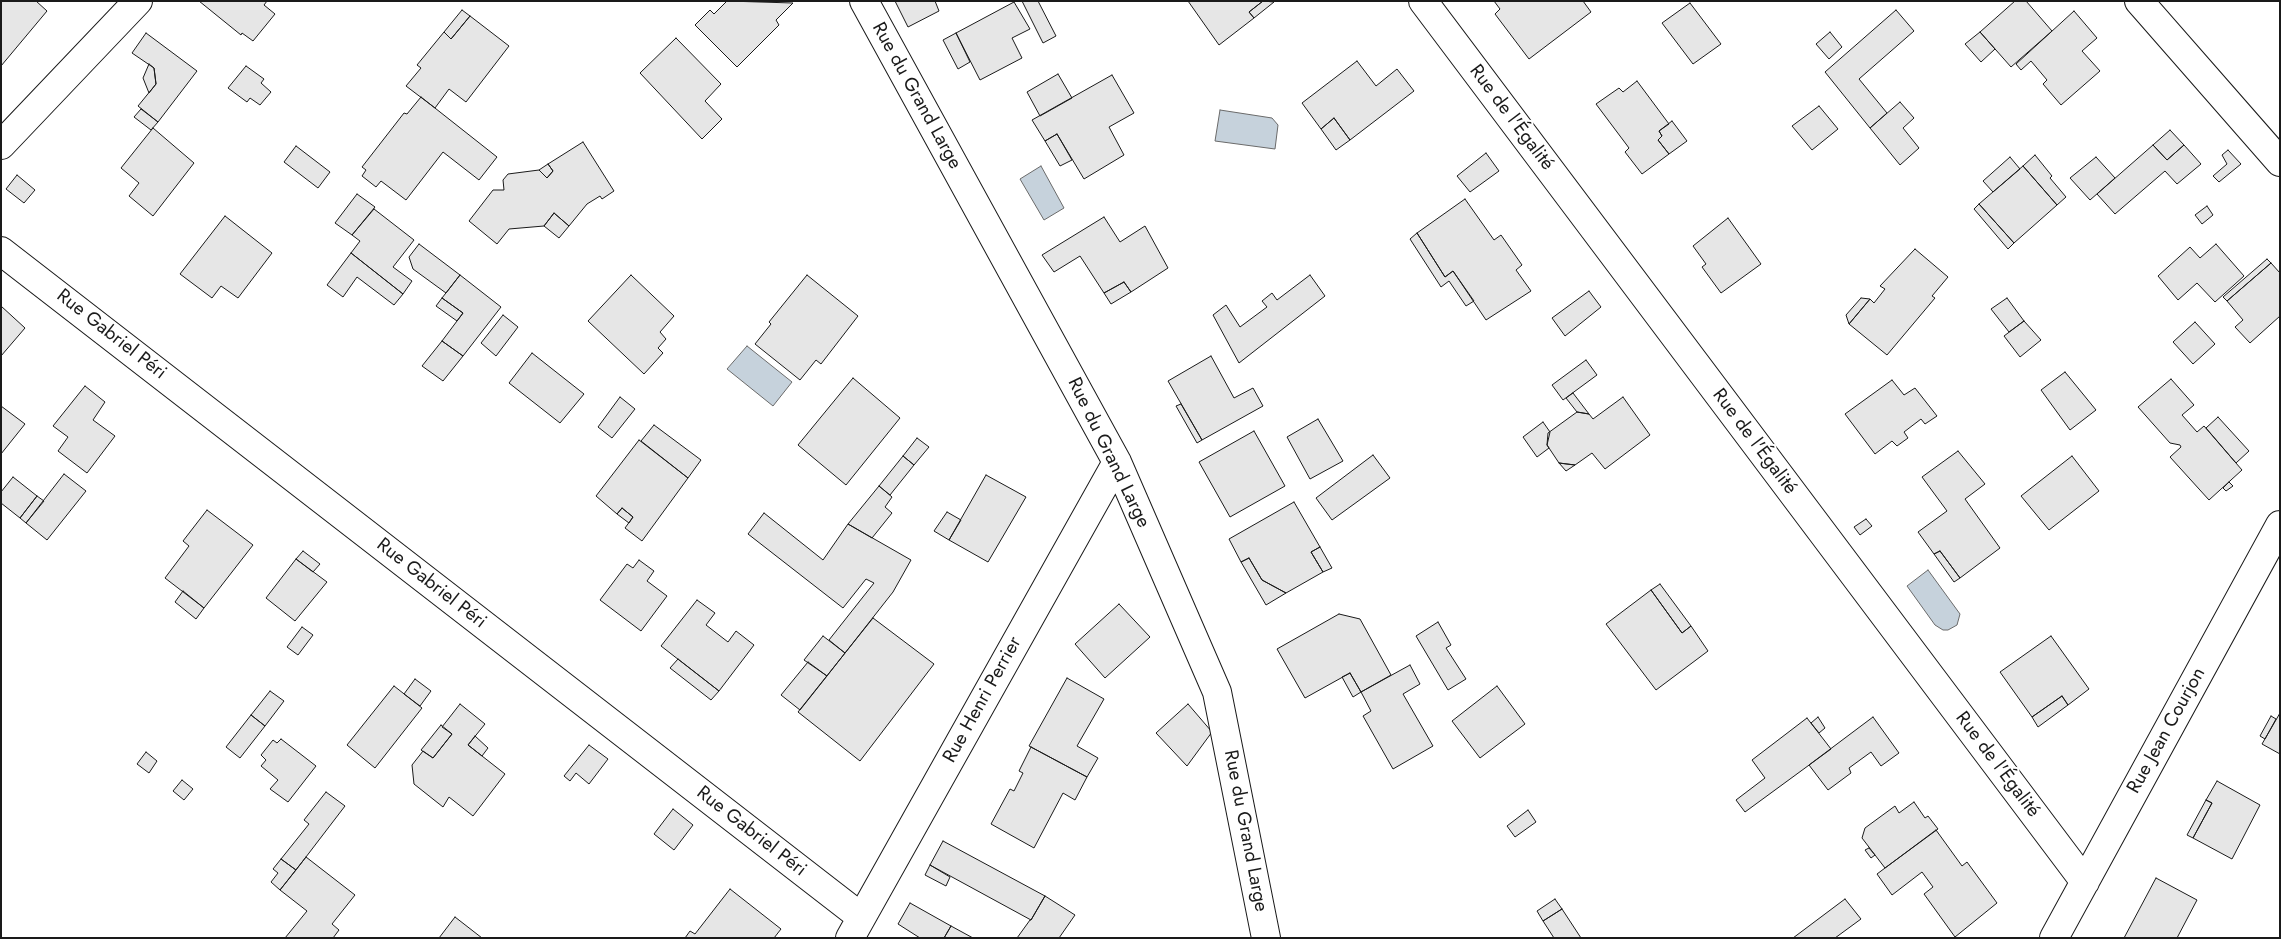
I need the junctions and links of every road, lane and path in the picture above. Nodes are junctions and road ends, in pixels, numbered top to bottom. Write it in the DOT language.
graph roads {
  1 [pos="138,1"];
  2 [pos="864,1"];
  3 [pos="1423,1"];
  4 [pos="2139,1"];
  5 [pos="1,145"];
  6 [pos="2280,162"];
  7 [pos="1,250"];
  8 [pos="1117,462"];
  9 [pos="2280,525"];
  10 [pos="2085,882"];
  11 [pos="855,927"];
  12 [pos="1266,938"];
  13 [pos="2054,938"];
  1 -- 5 [label="street"];
  2 -- 8 [label="street, Rue du Grand Large"];
  3 -- 10 [label="street, Rue de l'Égalité"];
  4 -- 6 [label="street"];
  7 -- 11 [label="street, Rue Gabriel Péri"];
  8 -- 11 [label="street, Rue Henri Perrier"];
  8 -- 12 [label="street, Rue du Grand Large"];
  9 -- 10 [label="street, Rue Jean Courjon"];
  10 -- 13 [label="street, Rue Jean Courjon"];
}
